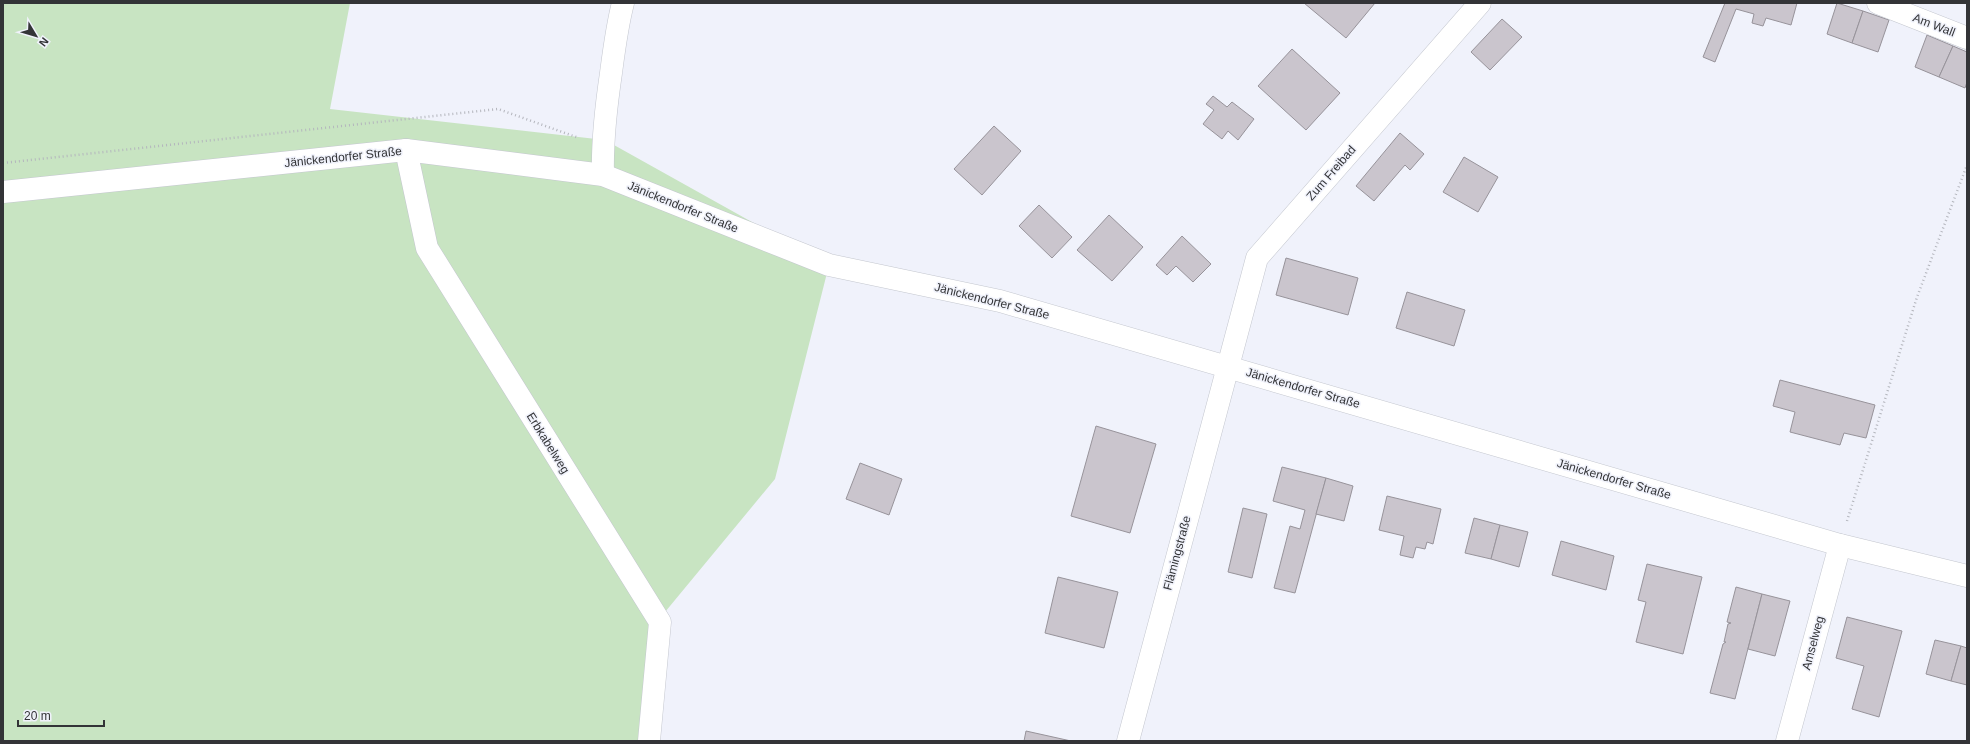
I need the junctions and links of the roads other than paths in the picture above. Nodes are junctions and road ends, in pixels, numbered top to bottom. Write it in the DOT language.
graph roads {
  1 [pos="623,3"];
  2 [pos="1480,3"];
  3 [pos="1878,3"];
  4 [pos="1967,38"];
  5 [pos="406,150"];
  6 [pos="603,175"];
  7 [pos="3,192"];
  8 [pos="1227,366"];
  9 [pos="1840,545"];
  10 [pos="1967,576"];
  11 [pos="649,741"];
  12 [pos="1128,741"];
  13 [pos="1787,741"];
  1 -- 6 [label="main road"];
  2 -- 8 [label="main road, Zum Freibad"];
  3 -- 4 [label="main road, Am Wall"];
  5 -- 6 [label="main road, Jänickendorfer Straße"];
  5 -- 7 [label="main road, Jänickendorfer Straße"];
  5 -- 11 [label="main road, Erbkabelweg"];
  6 -- 8 [label="main road, Jänickendorfer Straße"];
  8 -- 9 [label="main road, Jänickendorfer Straße"];
  8 -- 12 [label="main road, Flämingstraße"];
  9 -- 10 [label="main road, Jänickendorfer Straße"];
  9 -- 13 [label="main road, Amselweg"];
}
